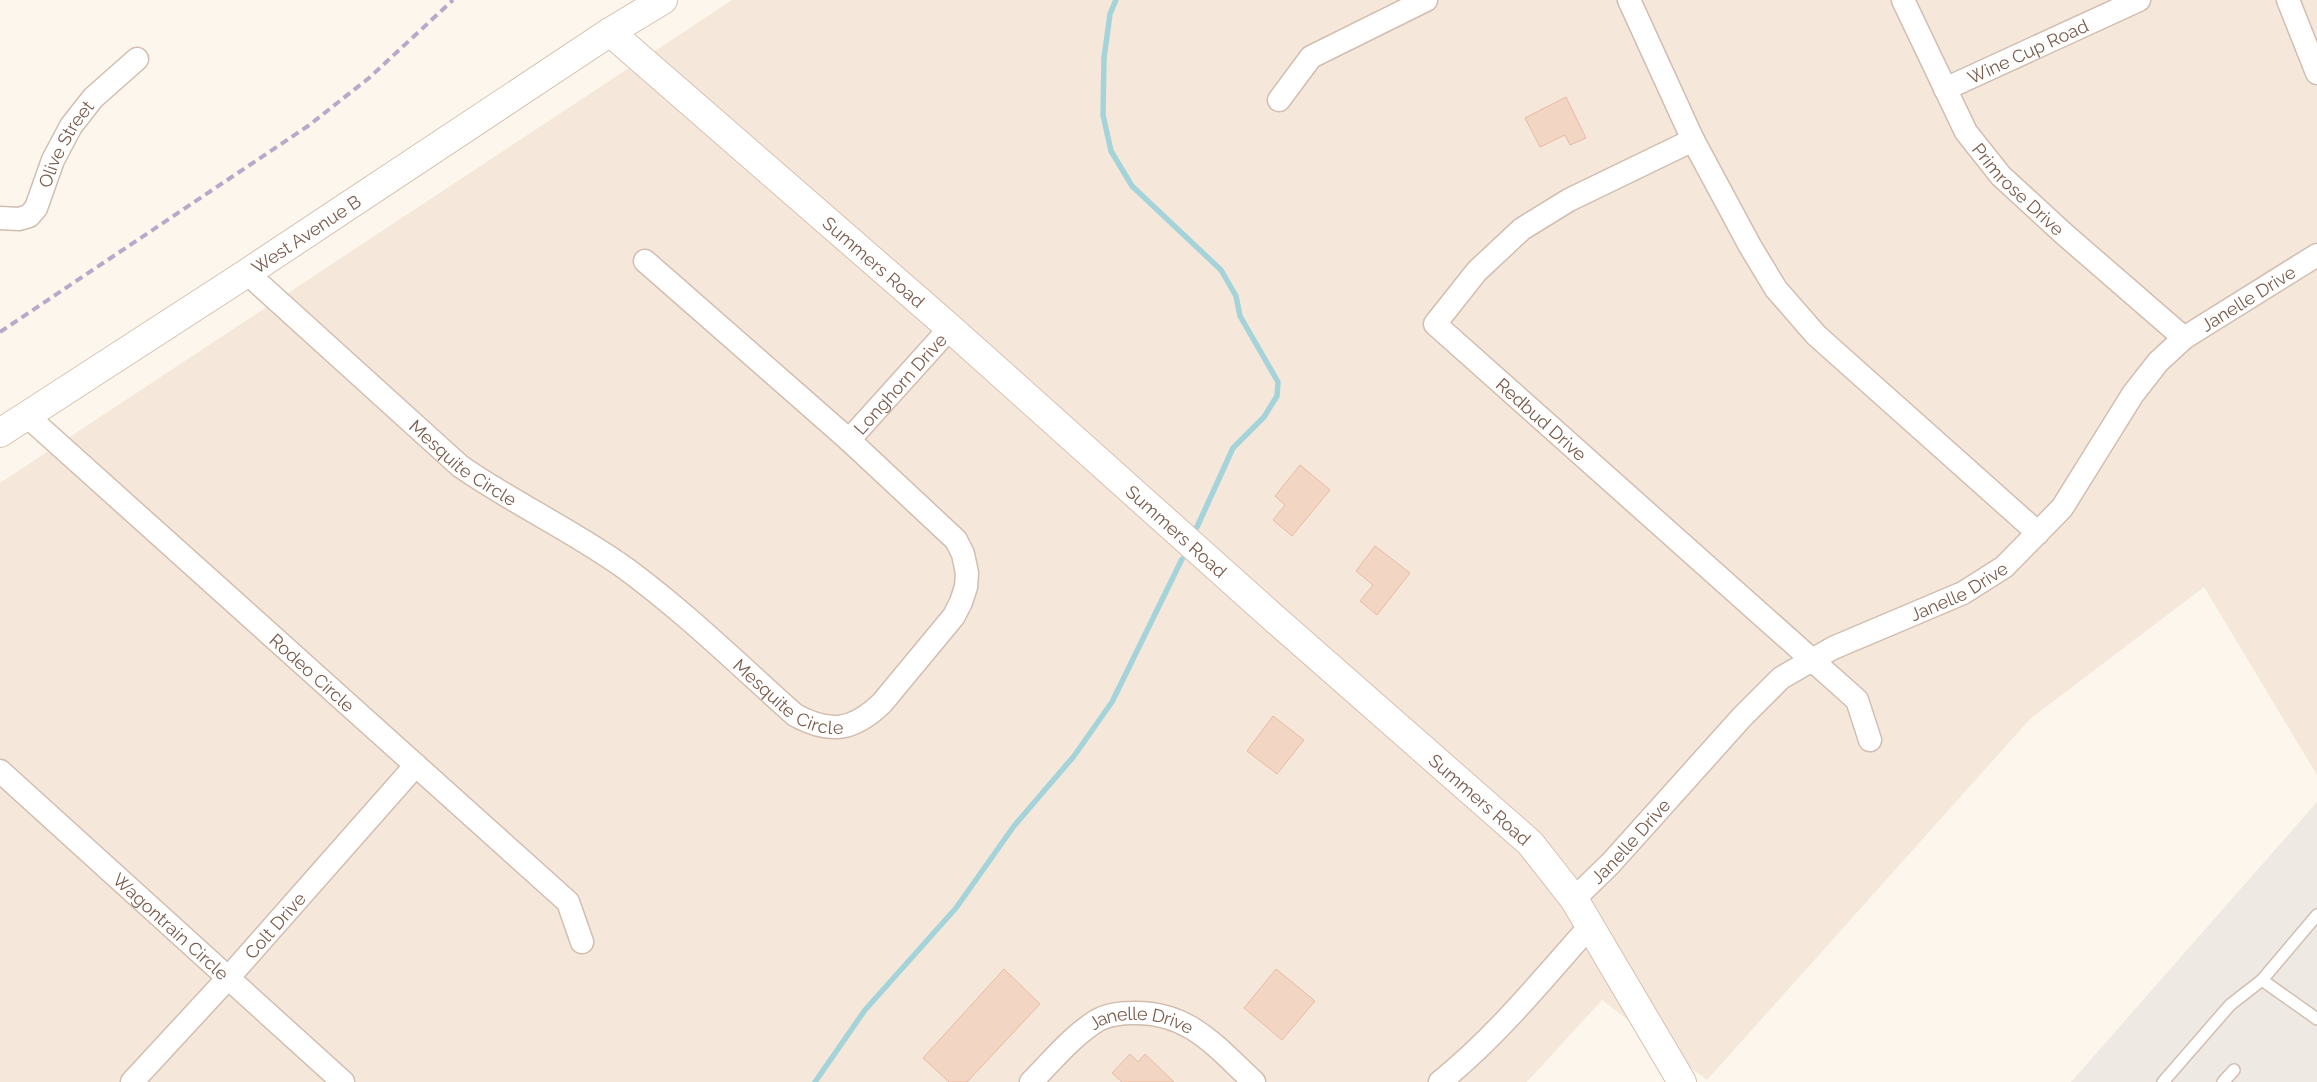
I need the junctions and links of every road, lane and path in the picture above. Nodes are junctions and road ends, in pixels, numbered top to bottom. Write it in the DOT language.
graph roads {
  1 [pos="664,0"];
  2 [pos="1426,0"];
  3 [pos="1629,0"];
  4 [pos="1903,0"];
  5 [pos="2139,0"];
  6 [pos="2288,0"];
  7 [pos="610,32"];
  8 [pos="136,60"];
  9 [pos="2317,73"];
  10 [pos="1945,89"];
  11 [pos="1279,100"];
  12 [pos="1693,140"];
  13 [pos="0,218"];
  14 [pos="2317,255"];
  15 [pos="645,261"];
  16 [pos="247,273"];
  17 [pos="950,328"];
  18 [pos="2184,338"];
  19 [pos="26,415"];
  20 [pos="0,433"];
  21 [pos="850,440"];
  22 [pos="2038,533"];
  23 [pos="1811,659"];
  24 [pos="1870,740"];
  25 [pos="416,765"];
  26 [pos="0,771"];
  27 [pos="1574,899"];
  28 [pos="2317,915"];
  29 [pos="1590,926"];
  30 [pos="582,942"];
  31 [pos="229,977"];
  32 [pos="2262,980"];
  33 [pos="2317,1019"];
  34 [pos="2234,1070"];
  35 [pos="132,1082"];
  36 [pos="343,1082"];
  37 [pos="1030,1082"];
  38 [pos="1254,1082"];
  39 [pos="1440,1082"];
  40 [pos="1682,1082"];
  41 [pos="2163,1082"];
  42 [pos="2223,1082"];
  1 -- 7 [label="street, West Avenue B"];
  2 -- 11 [label="street"];
  3 -- 12 [label="street"];
  4 -- 10 [label="street, Primrose Drive"];
  5 -- 10 [label="street, Wine Cup Road"];
  6 -- 9 [label="street"];
  7 -- 16 [label="street, West Avenue B"];
  7 -- 17 [label="street, Summers Road"];
  8 -- 13 [label="street, Olive Street"];
  10 -- 18 [label="street, Primrose Drive"];
  12 -- 22 [label="street"];
  12 -- 23 [label="street, Redbud Drive"];
  14 -- 18 [label="street, Janelle Drive"];
  15 -- 21 [label="street, Mesquite Circle"];
  16 -- 19 [label="street, West Avenue B"];
  16 -- 21 [label="street, Mesquite Circle"];
  17 -- 21 [label="street, Longhorn Drive"];
  17 -- 27 [label="street, Summers Road"];
  18 -- 22 [label="street, Janelle Drive"];
  19 -- 20 [label="street, West Avenue B"];
  19 -- 25 [label="street, Rodeo Circle"];
  22 -- 23 [label="street, Janelle Drive"];
  23 -- 24 [label="street, Redbud Drive"];
  23 -- 27 [label="street, Janelle Drive"];
  25 -- 30 [label="street, Rodeo Circle"];
  25 -- 31 [label="street, Colt Drive"];
  26 -- 31 [label="street, Wagontrain Circle"];
  27 -- 29 [label="street, Summers Road"];
  28 -- 32 [label="lane"];
  29 -- 39 [label="street"];
  29 -- 40 [label="street, Summers Road"];
  31 -- 35 [label="street, Colt Drive"];
  31 -- 36 [label="street, Wagontrain Circle"];
  32 -- 33 [label="lane"];
  32 -- 41 [label="lane"];
  34 -- 42 [label="lane"];
  37 -- 38 [label="street, Janelle Drive"];
}
